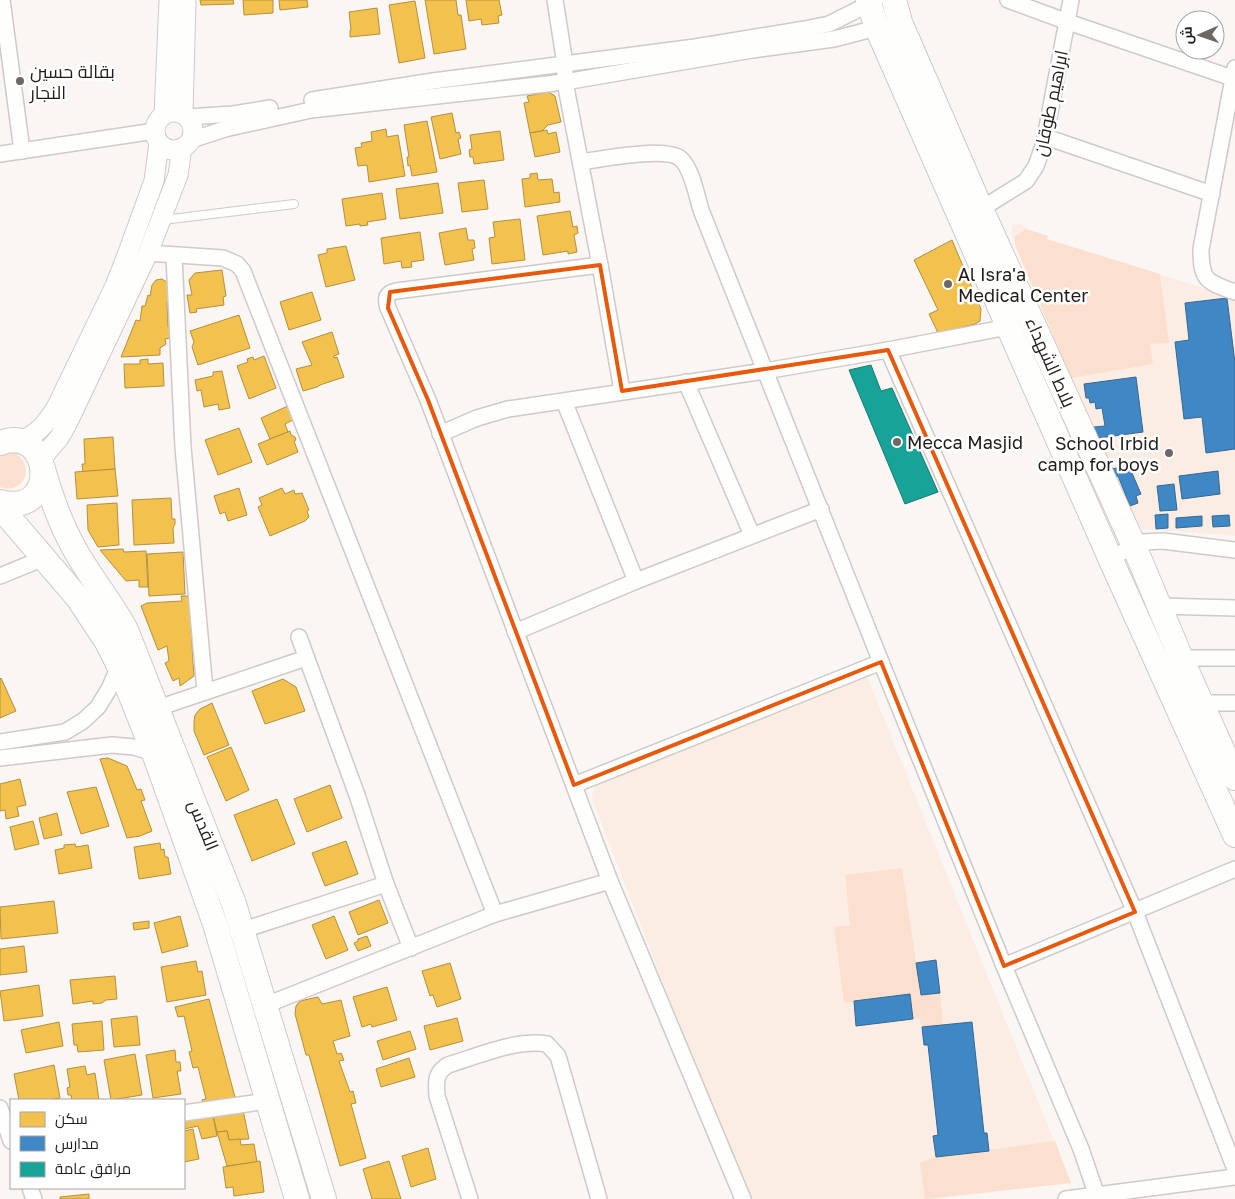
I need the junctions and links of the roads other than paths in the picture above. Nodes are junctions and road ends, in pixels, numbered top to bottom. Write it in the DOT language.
graph roads {
  1 [pos="2,0"];
  2 [pos="169,0"];
  3 [pos="186,0"];
  4 [pos="555,0"];
  5 [pos="1008,0"];
  6 [pos="1071,0"];
  7 [pos="872,1"];
  8 [pos="897,11"];
  9 [pos="1068,22"];
  10 [pos="877,28"];
  11 [pos="565,64"];
  12 [pos="1234,75"];
  13 [pos="565,82"];
  14 [pos="164,115"];
  15 [pos="185,116"];
  16 [pos="157,137"];
  17 [pos="1046,137"];
  18 [pos="187,144"];
  19 [pos="22,151"];
  20 [pos="0,154"];
  21 [pos="581,162"];
  22 [pos="1212,194"];
  23 [pos="294,204"];
  24 [pos="981,209"];
  25 [pos="161,221"];
  26 [pos="148,253"];
  27 [pos="174,256"];
  28 [pos="600,265"];
  29 [pos="1235,292"];
  30 [pos="1008,327"];
  31 [pos="888,350"];
  32 [pos="765,371"];
  33 [pos="686,382"];
  34 [pos="622,391"];
  35 [pos="564,401"];
  36 [pos="440,434"];
  37 [pos="10,443"];
  38 [pos="42,464"];
  39 [pos="0,502"];
  40 [pos="0,507"];
  41 [pos="821,508"];
  42 [pos="752,535"];
  43 [pos="1134,546"];
  44 [pos="1235,550"];
  45 [pos="44,558"];
  46 [pos="1110,558"];
  47 [pos="0,576"];
  48 [pos="636,581"];
  49 [pos="1159,606"];
  50 [pos="1235,608"];
  51 [pos="514,632"];
  52 [pos="299,637"];
  53 [pos="306,658"];
  54 [pos="1181,658"];
  55 [pos="1235,658"];
  56 [pos="881,662"];
  57 [pos="119,666"];
  58 [pos="205,691"];
  59 [pos="1201,703"];
  60 [pos="1235,703"];
  61 [pos="158,708"];
  62 [pos="0,742"];
  63 [pos="1227,743"];
  64 [pos="154,753"];
  65 [pos="0,758"];
  66 [pos="1235,778"];
  67 [pos="574,785"];
  68 [pos="1235,835"];
  69 [pos="1235,869"];
  70 [pos="610,881"];
  71 [pos="386,884"];
  72 [pos="1135,912"];
  73 [pos="495,914"];
  74 [pos="243,930"];
  75 [pos="411,948"];
  76 [pos="1004,966"];
  77 [pos="266,1005"];
  78 [pos="267,1100"];
  79 [pos="0,1108"];
  80 [pos="185,1113"];
  81 [pos="10,1138"];
  82 [pos="1235,1169"];
  83 [pos="1235,1177"];
  84 [pos="1096,1196"];
  85 [pos="297,1199"];
  86 [pos="324,1199"];
  87 [pos="470,1199"];
  88 [pos="600,1199"];
  89 [pos="743,1199"];
  90 [pos="1066,1199"];
  1 -- 19 [label="street"];
  2 -- 14 [label="street"];
  3 -- 15 [label="street"];
  4 -- 11 [label="street"];
  5 -- 9 [label="street"];
  6 -- 9 [label="street, ابراهيم طوقان"];
  7 -- 10 [label="main road"];
  7 -- 11 [label="street"];
  8 -- 10 [label="street"];
  8 -- 24 [label="main road, بلاط الشهداء"];
  9 -- 12 [label="street"];
  9 -- 17 [label="street, ابراهيم طوقان"];
  10 -- 13 [label="street"];
  10 -- 30 [label="main road"];
  11 -- 13 [label="street"];
  11 -- 15 [label="street"];
  12 -- 22 [label="street"];
  13 -- 18 [label="street"];
  13 -- 21 [label="street"];
  14 -- 15 [label="street"];
  14 -- 16 [label="street"];
  15 -- 18 [label="street"];
  16 -- 18 [label="street"];
  16 -- 19 [label="street"];
  16 -- 37 [label="street"];
  17 -- 22 [label="street"];
  17 -- 24 [label="street, ابراهيم طوقان"];
  18 -- 25 [label="street"];
  19 -- 20 [label="street"];
  21 -- 28 [label="street"];
  21 -- 32 [label="street"];
  22 -- 29 [label="street"];
  23 -- 25 [label="lane"];
  24 -- 43 [label="main road, بلاط الشهداء"];
  25 -- 26 [label="street"];
  26 -- 27 [label="street"];
  26 -- 38 [label="street"];
  27 -- 58 [label="street"];
  27 -- 73 [label="street"];
  28 -- 34 [label="street"];
  28 -- 36 [label="street"];
  30 -- 31 [label="street"];
  30 -- 46 [label="main road"];
  31 -- 32 [label="street"];
  31 -- 72 [label="street"];
  32 -- 33 [label="street"];
  32 -- 41 [label="street"];
  33 -- 34 [label="street"];
  33 -- 42 [label="street"];
  34 -- 35 [label="street"];
  35 -- 36 [label="street"];
  35 -- 48 [label="street"];
  36 -- 51 [label="street"];
  37 -- 38 [label="main road"];
  38 -- 39 [label="main road"];
  38 -- 61 [label="main road, القدس"];
  40 -- 45 [label="main road, القدس"];
  41 -- 42 [label="street"];
  41 -- 56 [label="street"];
  42 -- 48 [label="street"];
  43 -- 44 [label="street"];
  43 -- 46 [label="street"];
  43 -- 49 [label="main road, بلاط الشهداء"];
  45 -- 47 [label="street"];
  45 -- 57 [label="main road, القدس"];
  46 -- 68 [label="main road"];
  48 -- 51 [label="street"];
  49 -- 50 [label="street"];
  49 -- 54 [label="main road, بلاط الشهداء"];
  51 -- 67 [label="street"];
  52 -- 53 [label="street"];
  53 -- 58 [label="street"];
  53 -- 71 [label="street"];
  54 -- 55 [label="street"];
  54 -- 59 [label="main road, بلاط الشهداء"];
  56 -- 67 [label="street"];
  56 -- 76 [label="street"];
  57 -- 62 [label="street"];
  57 -- 64 [label="main road, القدس"];
  58 -- 61 [label="street"];
  59 -- 60 [label="street"];
  59 -- 63 [label="main road, بلاط الشهداء"];
  61 -- 74 [label="main road, القدس"];
  63 -- 66 [label="main road, بلاط الشهداء"];
  64 -- 65 [label="street"];
  64 -- 78 [label="main road, القدس"];
  67 -- 70 [label="street"];
  69 -- 72 [label="street"];
  70 -- 73 [label="street"];
  70 -- 89 [label="street"];
  71 -- 74 [label="street"];
  71 -- 75 [label="street"];
  72 -- 76 [label="street"];
  72 -- 82 [label="street"];
  73 -- 75 [label="street"];
  74 -- 77 [label="main road, القدس"];
  75 -- 77 [label="street"];
  76 -- 84 [label="street"];
  77 -- 86 [label="main road, القدس"];
  78 -- 80 [label="street"];
  78 -- 85 [label="main road, القدس"];
  79 -- 81 [label="street"];
  83 -- 84 [label="street"];
  84 -- 90 [label="street"];
  87 -- 88 [label="street"];
}
